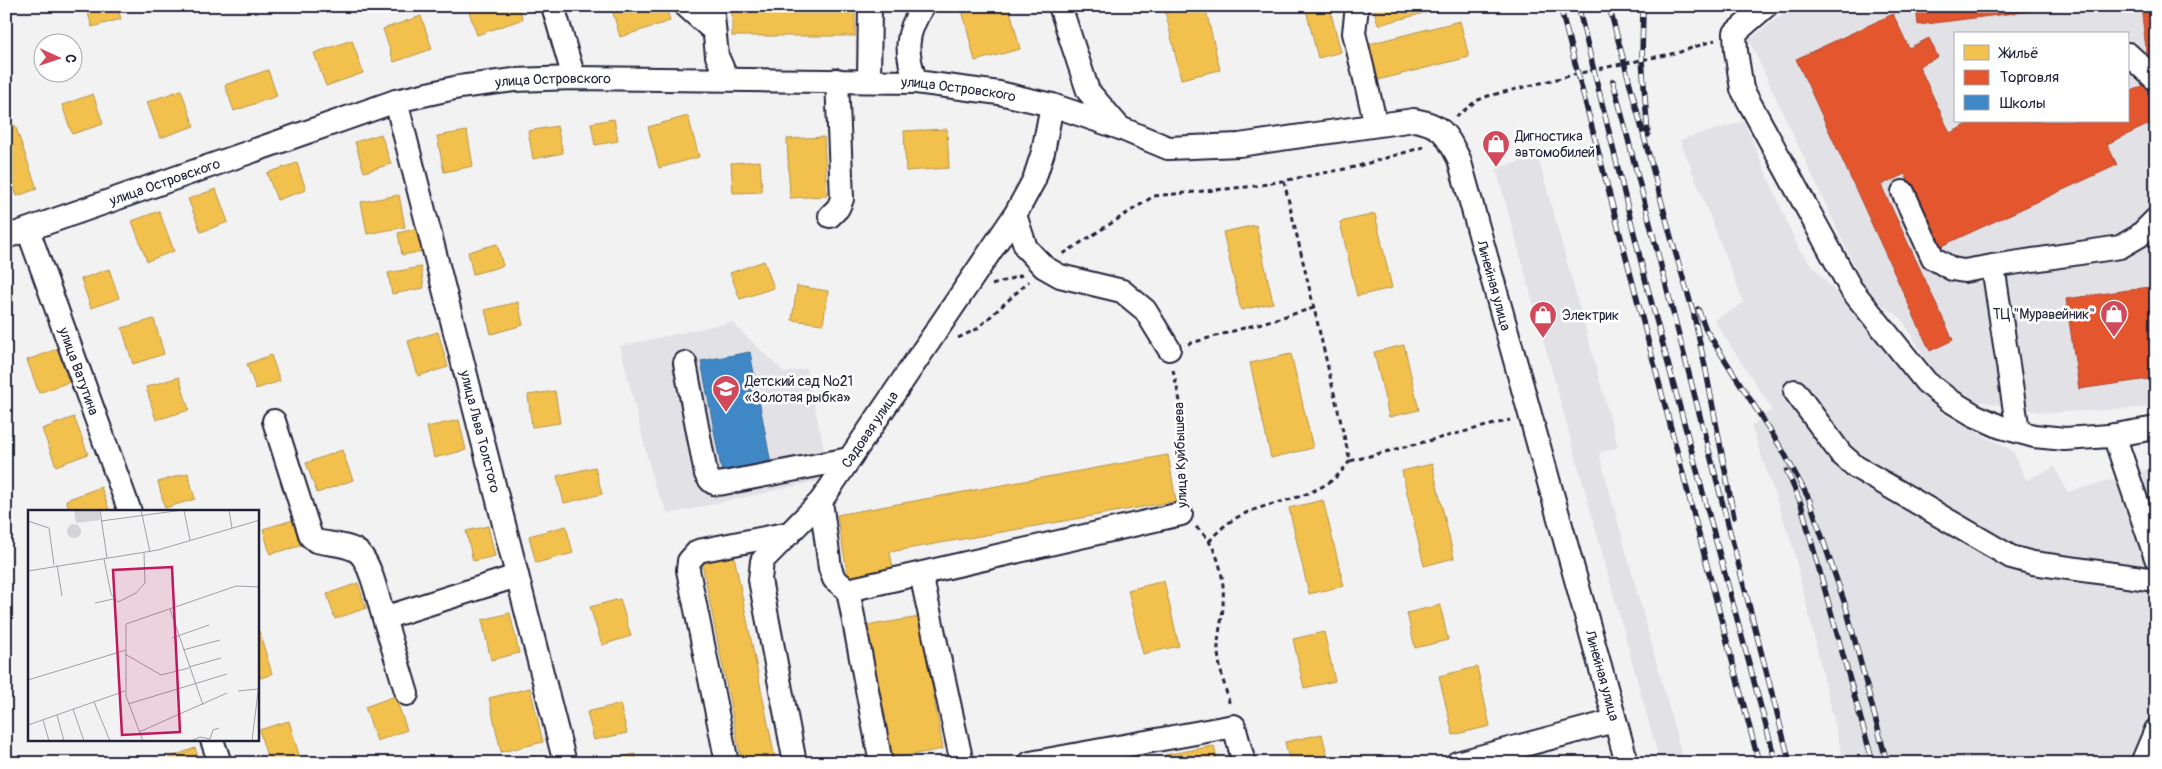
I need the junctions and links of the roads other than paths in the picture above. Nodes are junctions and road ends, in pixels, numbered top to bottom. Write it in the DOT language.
graph roads {
  1 [pos="554,6"];
  2 [pos="686,6"];
  3 [pos="712,6"];
  4 [pos="870,6"];
  5 [pos="923,6"];
  6 [pos="1060,6"];
  7 [pos="1357,6"];
  8 [pos="1766,6"];
  9 [pos="714,31"];
  10 [pos="2130,56"];
  11 [pos="574,78"];
  12 [pos="727,79"];
  13 [pos="837,80"];
  14 [pos="869,80"];
  15 [pos="2156,80"];
  16 [pos="916,82"];
  17 [pos="396,100"];
  18 [pos="1052,105"];
  19 [pos="1376,125"];
  20 [pos="1120,128"];
  21 [pos="1903,192"];
  22 [pos="1015,215"];
  23 [pos="830,216"];
  24 [pos="2156,219"];
  25 [pos="28,230"];
  26 [pos="6,237"];
  27 [pos="1992,266"];
  28 [pos="1169,349"];
  29 [pos="685,363"];
  30 [pos="1795,391"];
  31 [pos="274,421"];
  32 [pos="2156,428"];
  33 [pos="2018,431"];
  34 [pos="2114,435"];
  35 [pos="849,459"];
  36 [pos="821,501"];
  37 [pos="129,510"];
  38 [pos="1181,514"];
  39 [pos="790,533"];
  40 [pos="2156,558"];
  41 [pos="921,574"];
  42 [pos="518,576"];
  43 [pos="2156,580"];
  44 [pos="848,590"];
  45 [pos="384,618"];
  46 [pos="407,694"];
  47 [pos="1614,721"];
  48 [pos="2156,730"];
  49 [pos="213,742"];
  50 [pos="1517,755"];
  51 [pos="220,763"];
  52 [pos="565,763"];
  53 [pos="727,763"];
  54 [pos="795,763"];
  55 [pos="881,763"];
  56 [pos="962,763"];
  57 [pos="1030,763"];
  58 [pos="1244,763"];
  59 [pos="1457,763"];
  60 [pos="1626,763"];
  61 [pos="2142,763"];
  1 -- 11 [label="street"];
  2 -- 9 [label="street"];
  3 -- 9 [label="street"];
  4 -- 14 [label="street"];
  5 -- 16 [label="street"];
  6 -- 20 [label="street"];
  7 -- 19 [label="street"];
  8 -- 33 [label="street"];
  9 -- 12 [label="street"];
  10 -- 15 [label="street"];
  11 -- 12 [label="street, улица Островского"];
  11 -- 17 [label="street, улица Островского"];
  12 -- 13 [label="street, улица Островского"];
  13 -- 14 [label="street, улица Островского"];
  13 -- 23 [label="street"];
  14 -- 16 [label="street, улица Островского"];
  16 -- 18 [label="street, улица Островского"];
  17 -- 25 [label="street, улица Островского"];
  17 -- 42 [label="street, улица Льва Толстого"];
  18 -- 20 [label="street, улица Островского"];
  18 -- 22 [label="street, Садовая улица"];
  19 -- 20 [label="street"];
  19 -- 47 [label="street, Линейная улица"];
  21 -- 27 [label="street"];
  22 -- 28 [label="street"];
  22 -- 35 [label="street, Садовая улица"];
  24 -- 27 [label="street"];
  25 -- 26 [label="street, улица Островского"];
  25 -- 37 [label="street, улица Ватутина"];
  27 -- 33 [label="street"];
  29 -- 35 [label="street"];
  30 -- 43 [label="street"];
  31 -- 45 [label="street"];
  32 -- 34 [label="street"];
  33 -- 34 [label="street"];
  34 -- 40 [label="street"];
  35 -- 36 [label="street, Садовая улица"];
  36 -- 39 [label="street, Садовая улица"];
  36 -- 44 [label="street"];
  38 -- 41 [label="street"];
  39 -- 53 [label="street"];
  39 -- 54 [label="street, Садовая улица"];
  41 -- 44 [label="street"];
  41 -- 56 [label="street"];
  42 -- 45 [label="street"];
  42 -- 52 [label="street, улица Льва Толстого"];
  44 -- 55 [label="street"];
  45 -- 46 [label="street"];
  47 -- 50 [label="street"];
  47 -- 60 [label="street, Линейная улица"];
  48 -- 61 [label="street"];
  49 -- 51 [label="street"];
  50 -- 59 [label="street"];
  57 -- 58 [label="street"];
}
